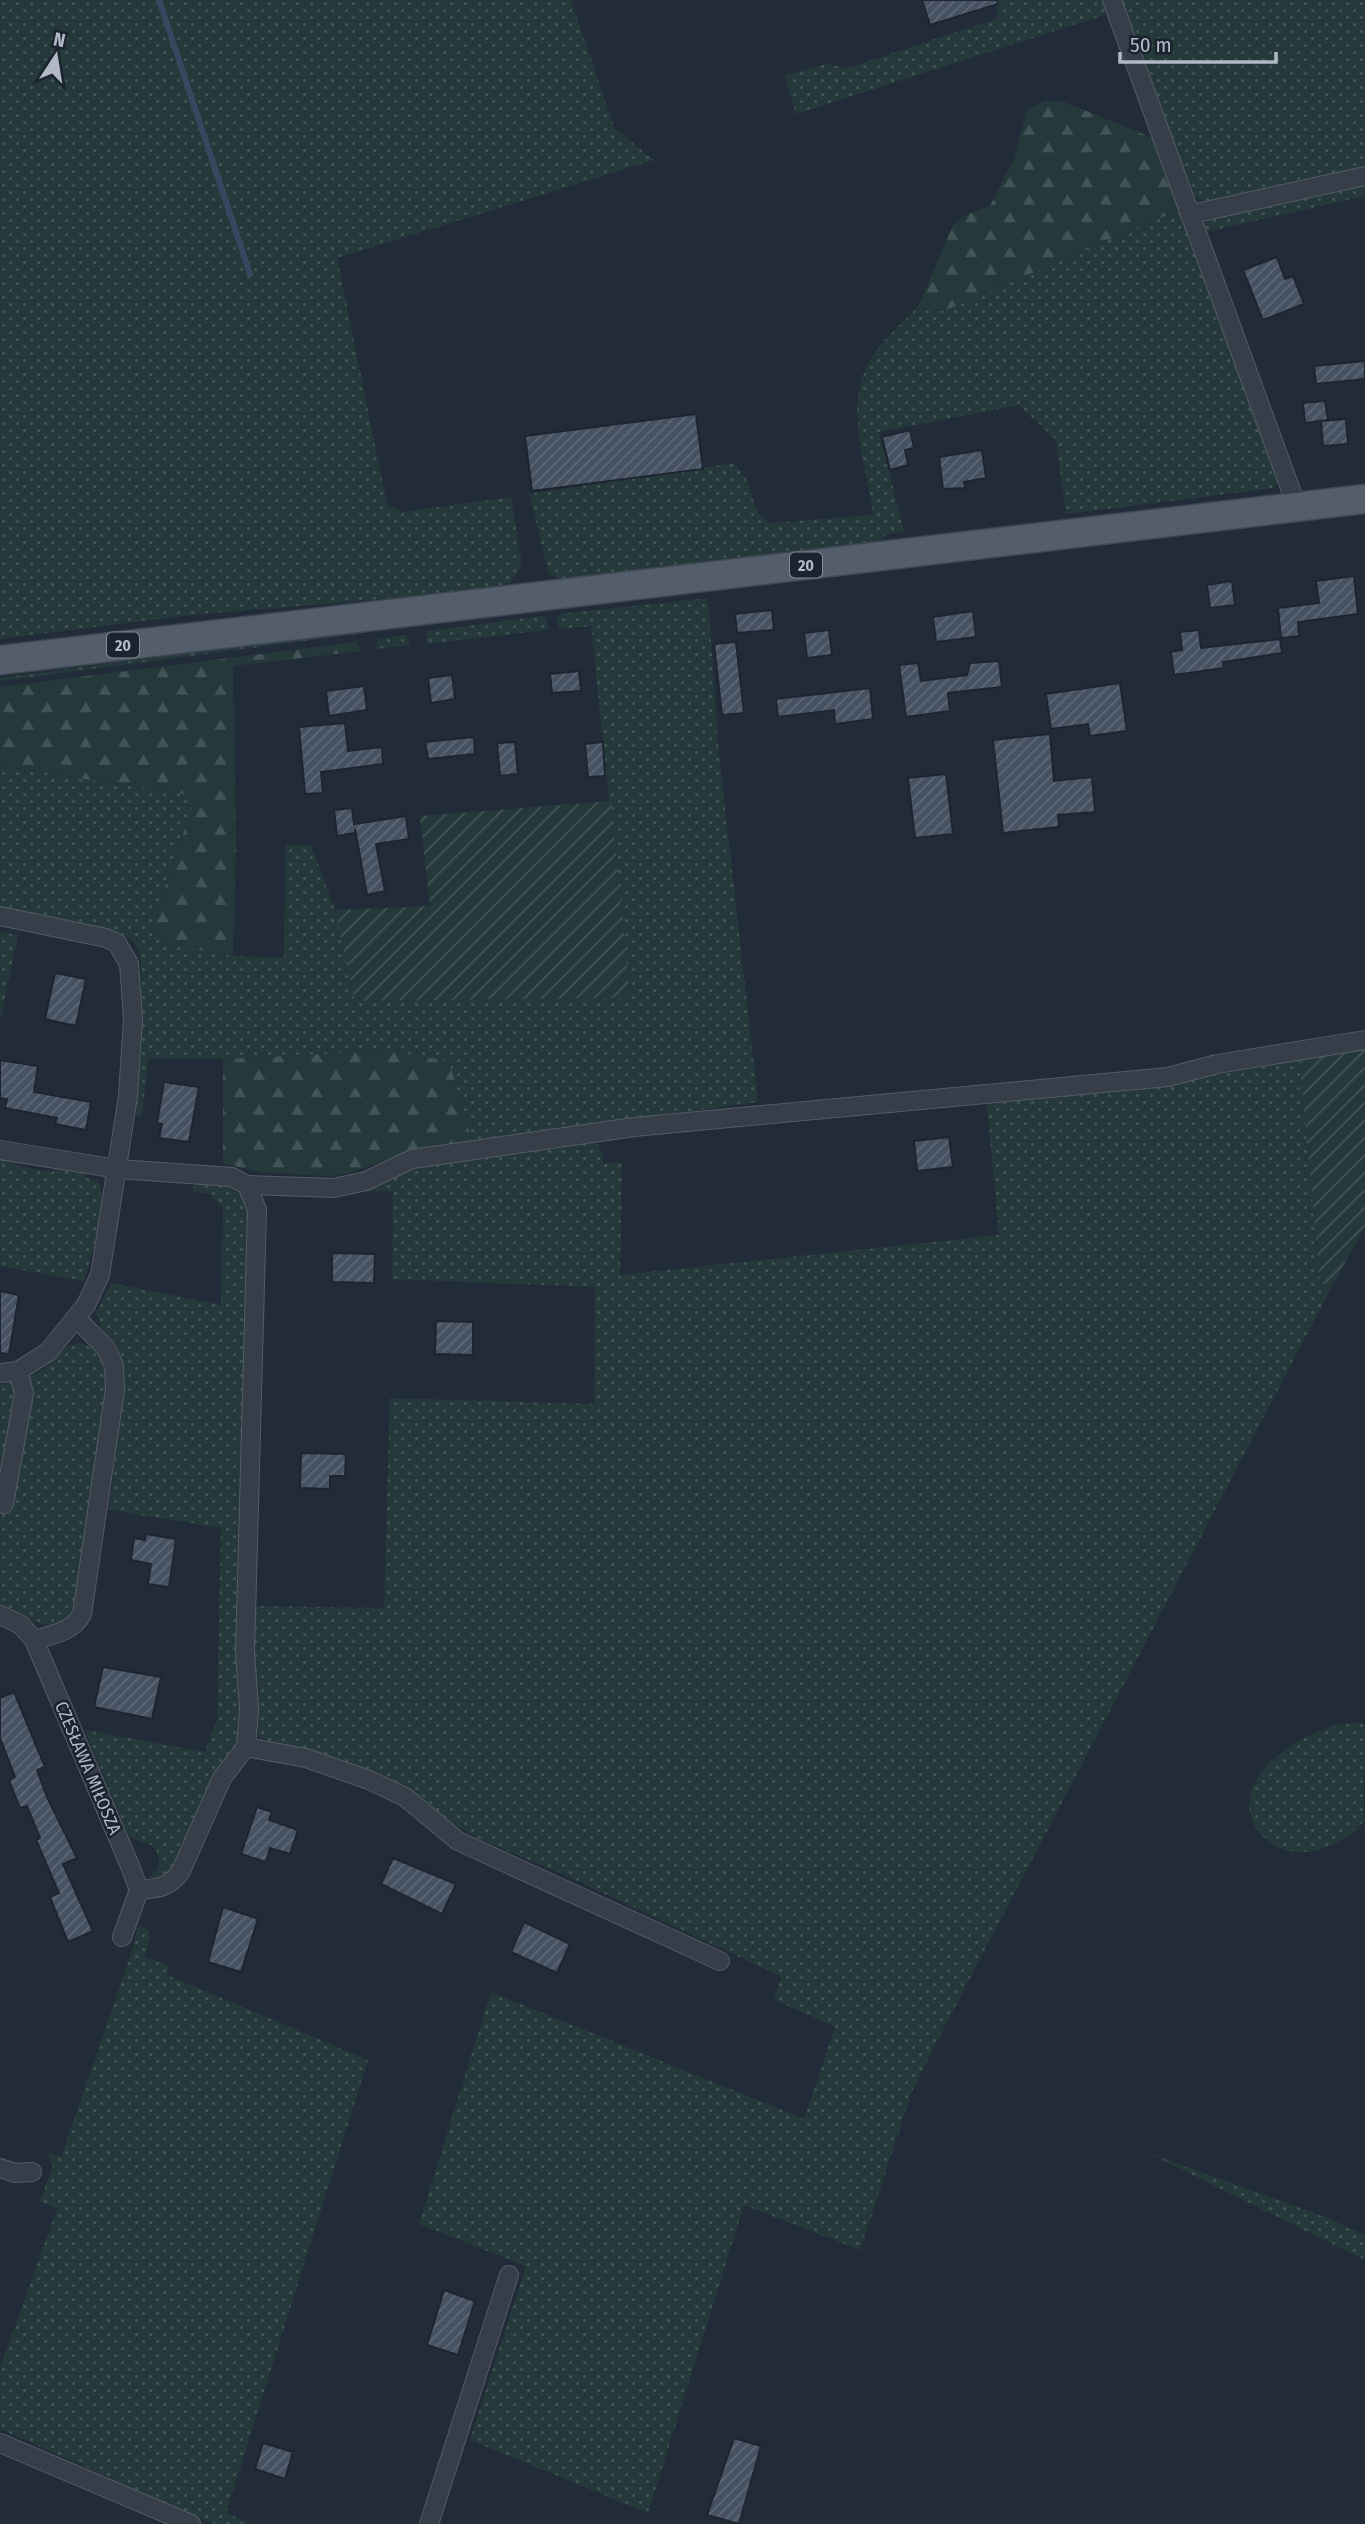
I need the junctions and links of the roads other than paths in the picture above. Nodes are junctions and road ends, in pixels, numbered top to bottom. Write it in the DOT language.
graph roads {
  1 [pos="1112,0"];
  2 [pos="1365,176"];
  3 [pos="1192,214"];
  4 [pos="1365,499"];
  5 [pos="1297,507"];
  6 [pos="0,660"];
  7 [pos="0,916"];
  8 [pos="1365,1040"];
  9 [pos="0,1150"];
  10 [pos="118,1169"];
  11 [pos="247,1185"];
  12 [pos="77,1319"];
  13 [pos="18,1371"];
  14 [pos="0,1373"];
  15 [pos="4,1504"];
  16 [pos="0,1615"];
  17 [pos="34,1640"];
  18 [pos="246,1747"];
  19 [pos="139,1890"];
  20 [pos="122,1937"];
  21 [pos="720,1961"];
  22 [pos="0,2168"];
  23 [pos="32,2172"];
  24 [pos="509,2275"];
  25 [pos="0,2443"];
  26 [pos="191,2524"];
  27 [pos="429,2524"];
  1 -- 3 [label="street"];
  2 -- 3 [label="street"];
  3 -- 5 [label="street"];
  4 -- 5 [label="main road, 20"];
  5 -- 6 [label="main road, 20"];
  7 -- 10 [label="street"];
  8 -- 11 [label="street"];
  9 -- 10 [label="street"];
  10 -- 11 [label="street"];
  10 -- 12 [label="street"];
  11 -- 18 [label="street"];
  12 -- 13 [label="street"];
  12 -- 17 [label="street"];
  13 -- 14 [label="street"];
  13 -- 15 [label="street"];
  16 -- 17 [label="street, CZESŁAWA MIŁOSZA"];
  17 -- 19 [label="street, CZESŁAWA MIŁOSZA"];
  18 -- 19 [label="street"];
  18 -- 21 [label="street"];
  19 -- 20 [label="street"];
  22 -- 23 [label="street"];
  24 -- 27 [label="street"];
  25 -- 26 [label="street"];
}
